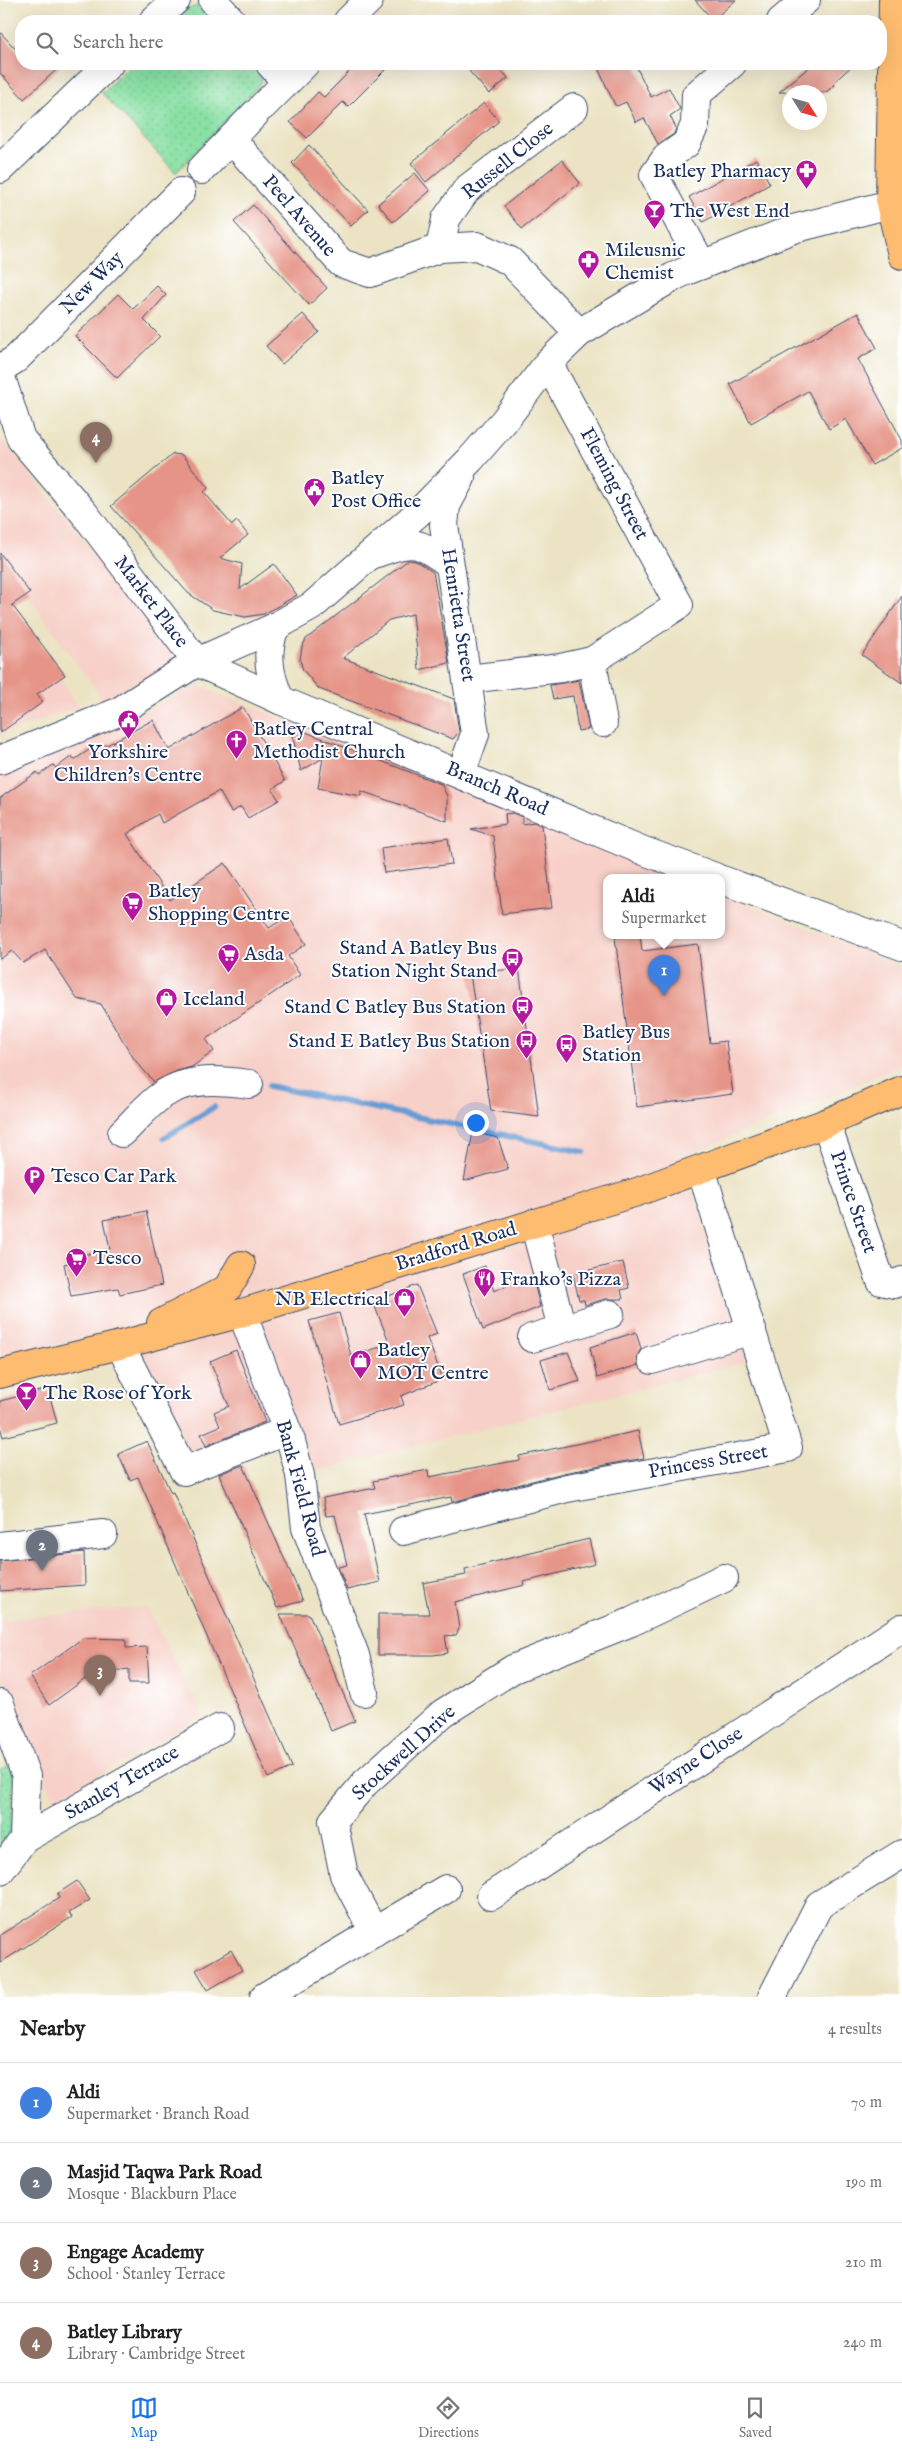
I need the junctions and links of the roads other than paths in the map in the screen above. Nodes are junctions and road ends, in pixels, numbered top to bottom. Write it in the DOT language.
graph roads {
  1 [pos="176,0"];
  2 [pos="213,0"];
  3 [pos="370,0"];
  4 [pos="806,0"];
  5 [pos="893,0"];
  6 [pos="160,15"];
  7 [pos="227,15"];
  8 [pos="354,15"];
  9 [pos="788,15"];
  10 [pos="103,70"];
  11 [pos="287,70"];
  12 [pos="725,70"];
  13 [pos="574,108"];
  14 [pos="231,139"];
  15 [pos="201,170"];
  16 [pos="5,175"];
  17 [pos="181,192"];
  18 [pos="896,202"];
  19 [pos="440,248"];
  20 [pos="902,255"];
  21 [pos="702,265"];
  22 [pos="579,333"];
  23 [pos="548,363"];
  24 [pos="0,369"];
  25 [pos="0,374"];
  26 [pos="470,460"];
  27 [pos="372,555"];
  28 [pos="448,563"];
  29 [pos="275,627"];
  30 [pos="592,661"];
  31 [pos="197,662"];
  32 [pos="468,679"];
  33 [pos="280,700"];
  34 [pos="602,723"];
  35 [pos="2,754"];
  36 [pos="461,774"];
  37 [pos="707,874"];
  38 [pos="725,881"];
  39 [pos="902,946"];
  40 [pos="249,1084"];
  41 [pos="902,1090"];
  42 [pos="826,1123"];
  43 [pos="122,1132"];
  44 [pos="701,1169"];
  45 [pos="534,1223"];
  46 [pos="241,1265"];
  47 [pos="891,1281"];
  48 [pos="242,1313"];
  49 [pos="610,1314"];
  50 [pos="562,1328"];
  51 [pos="752,1330"];
  52 [pos="532,1338"];
  53 [pos="120,1346"];
  54 [pos="652,1360"];
  55 [pos="0,1374"];
  56 [pos="286,1430"];
  57 [pos="403,1531"];
  58 [pos="103,1534"];
  59 [pos="0,1546"];
  60 [pos="724,1578"];
  61 [pos="902,1628"];
  62 [pos="364,1692"];
  63 [pos="0,1704"];
  64 [pos="220,1728"];
  65 [pos="8,1754"];
  66 [pos="24,1839"];
  67 [pos="902,1854"];
  68 [pos="0,1871"];
  69 [pos="446,1889"];
  70 [pos="490,1896"];
  71 [pos="374,1932"];
  72 [pos="264,1997"];
  73 [pos="772,1997"];
  1 -- 6 [label="street"];
  2 -- 7 [label="street"];
  3 -- 8 [label="street"];
  4 -- 9 [label="street"];
  5 -- 18 [label="main road"];
  10 -- 16 [label="street"];
  11 -- 14 [label="street"];
  12 -- 21 [label="street"];
  13 -- 19 [label="street, Russell Close"];
  14 -- 15 [label="street"];
  14 -- 19 [label="street, Peel Avenue"];
  17 -- 24 [label="street, New Way"];
  18 -- 20 [label="main road"];
  18 -- 21 [label="street"];
  19 -- 22 [label="street, Peel Avenue"];
  21 -- 22 [label="street"];
  22 -- 23 [label="street"];
  23 -- 26 [label="street"];
  23 -- 30 [label="street, Fleming Street"];
  25 -- 31 [label="street, Market Place"];
  26 -- 27 [label="street"];
  26 -- 28 [label="street, Henrietta Street"];
  27 -- 28 [label="street"];
  27 -- 29 [label="street"];
  28 -- 32 [label="street, Henrietta Street"];
  29 -- 31 [label="street"];
  29 -- 33 [label="street"];
  30 -- 32 [label="street"];
  30 -- 34 [label="street"];
  31 -- 33 [label="street, Branch Road"];
  31 -- 35 [label="street"];
  32 -- 36 [label="street, Henrietta Street"];
  33 -- 36 [label="street, Branch Road"];
  36 -- 37 [label="street, Branch Road"];
  38 -- 39 [label="street"];
  40 -- 43 [label="street"];
  41 -- 42 [label="main road, Bradford Road"];
  42 -- 44 [label="main road, Bradford Road"];
  42 -- 47 [label="street, Prince Street"];
  44 -- 45 [label="main road, Bradford Road"];
  44 -- 51 [label="street, Princess Street"];
  45 -- 48 [label="main road, Bradford Road"];
  45 -- 50 [label="street"];
  46 -- 53 [label="main road"];
  48 -- 53 [label="main road, Bradford Road"];
  48 -- 56 [label="street, Bank Field Road"];
  49 -- 50 [label="street"];
  50 -- 52 [label="street"];
  51 -- 54 [label="street"];
  51 -- 57 [label="street, Princess Street"];
  53 -- 55 [label="main road, Bradford Road"];
  53 -- 56 [label="street"];
  56 -- 62 [label="street, Bank Field Road"];
  58 -- 59 [label="street"];
  60 -- 71 [label="street, Stockwell Drive"];
  61 -- 70 [label="street, Wayne Close"];
  63 -- 65 [label="street"];
  64 -- 66 [label="street, Stanley Terrace"];
  65 -- 66 [label="street"];
  66 -- 68 [label="street"];
  67 -- 73 [label="street"];
  69 -- 71 [label="street"];
  71 -- 72 [label="street"];
}
